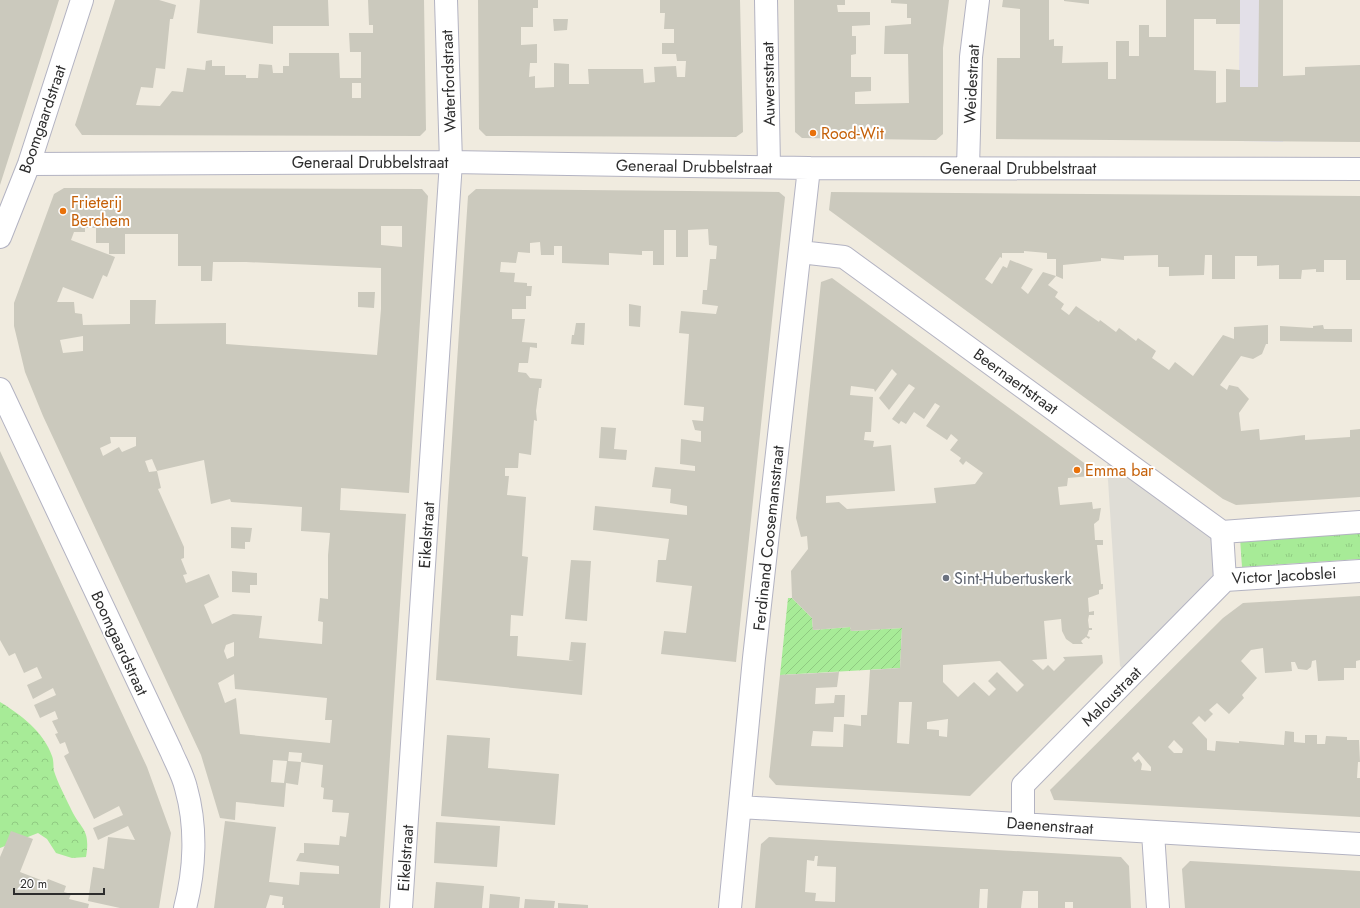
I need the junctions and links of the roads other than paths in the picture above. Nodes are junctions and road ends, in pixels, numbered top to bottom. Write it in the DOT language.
graph roads {
  1 [pos="82,0"];
  2 [pos="446,0"];
  3 [pos="766,0"];
  4 [pos="978,0"];
  5 [pos="451,162"];
  6 [pos="29,164"];
  7 [pos="769,167"];
  8 [pos="809,168"];
  9 [pos="968,168"];
  10 [pos="1360,169"];
  11 [pos="0,238"];
  12 [pos="800,252"];
  13 [pos="0,389"];
  14 [pos="1360,522"];
  15 [pos="1222,532"];
  16 [pos="1360,571"];
  17 [pos="1226,580"];
  18 [pos="740,807"];
  19 [pos="1023,823"];
  20 [pos="1153,833"];
  21 [pos="1360,844"];
  22 [pos="185,908"];
  23 [pos="401,908"];
  24 [pos="730,908"];
  25 [pos="1158,908"];
  1 -- 6 [label="street, Boomgaardstraat"];
  2 -- 5 [label="street, Waterfordstraat"];
  3 -- 7 [label="street, Auwersstraat"];
  4 -- 9 [label="street, Weidestraat"];
  5 -- 6 [label="street, Generaal Drubbelstraat"];
  5 -- 7 [label="street, Generaal Drubbelstraat"];
  5 -- 23 [label="street, Eikelstraat"];
  6 -- 11 [label="street, Boomgaardstraat"];
  7 -- 8 [label="street, Generaal Drubbelstraat"];
  8 -- 9 [label="street, Generaal Drubbelstraat"];
  8 -- 12 [label="street, Ferdinand Coosemansstraat"];
  9 -- 10 [label="street, Generaal Drubbelstraat"];
  12 -- 15 [label="street, Beernaertstraat"];
  12 -- 18 [label="street, Ferdinand Coosemansstraat"];
  13 -- 22 [label="street, Boomgaardstraat"];
  14 -- 15 [label="street"];
  15 -- 17 [label="street, Victor Jacobslei"];
  16 -- 17 [label="street, Victor Jacobslei"];
  17 -- 19 [label="street, Maloustraat"];
  18 -- 19 [label="street, Daenenstraat"];
  18 -- 24 [label="street, Ferdinand Coosemansstraat"];
  19 -- 20 [label="street, Daenenstraat"];
  20 -- 21 [label="street, Daenenstraat"];
  20 -- 25 [label="street"];
}
